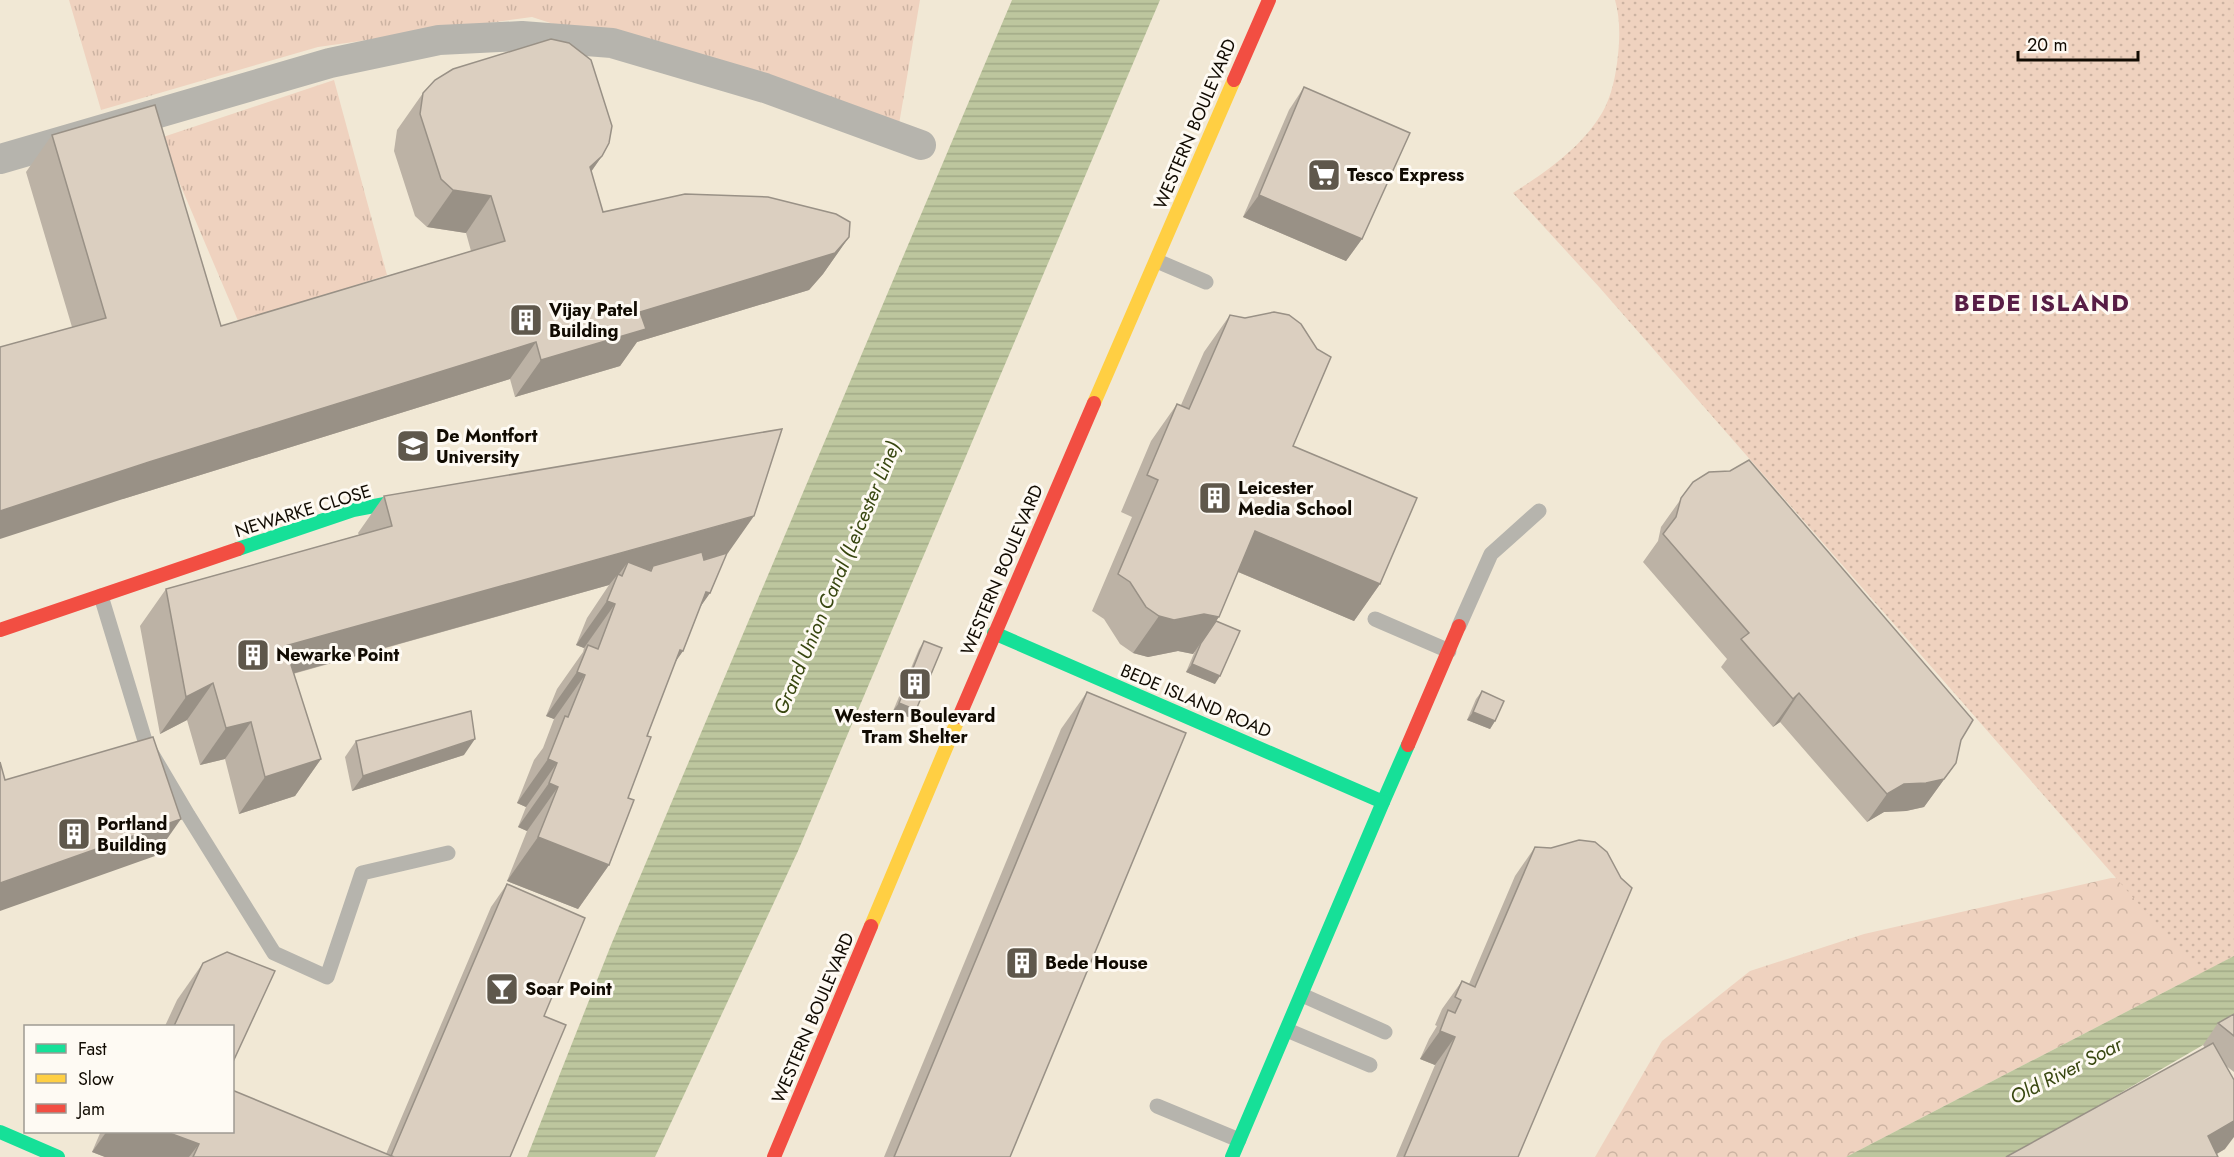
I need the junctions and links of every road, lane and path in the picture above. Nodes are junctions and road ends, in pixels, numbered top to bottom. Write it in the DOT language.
graph roads {
  1 [pos="1269,0"];
  2 [pos="921,145"];
  3 [pos="0,159"];
  4 [pos="1156,261"];
  5 [pos="1206,282"];
  6 [pos="433,495"];
  7 [pos="1539,511"];
  8 [pos="101,596"];
  9 [pos="1375,619"];
  10 [pos="1459,626"];
  11 [pos="0,630"];
  12 [pos="994,633"];
  13 [pos="1449,651"];
  14 [pos="1383,802"];
  15 [pos="448,853"];
  16 [pos="1302,995"];
  17 [pos="1287,1030"];
  18 [pos="1385,1032"];
  19 [pos="1370,1065"];
  20 [pos="1157,1106"];
  21 [pos="0,1132"];
  22 [pos="1239,1140"];
  23 [pos="58,1157"];
  24 [pos="774,1157"];
  25 [pos="1232,1157"];
  1 -- 4 [label="street, WESTERN BOULEVARD"];
  2 -- 3 [label="street"];
  4 -- 5 [label="lane"];
  4 -- 12 [label="street, WESTERN BOULEVARD"];
  6 -- 8 [label="street, NEWARKE CLOSE"];
  7 -- 10 [label="lane"];
  8 -- 11 [label="street, NEWARKE CLOSE"];
  8 -- 15 [label="lane"];
  9 -- 13 [label="lane"];
  10 -- 13 [label="street"];
  12 -- 14 [label="street, BEDE ISLAND ROAD"];
  12 -- 24 [label="street, WESTERN BOULEVARD"];
  13 -- 14 [label="street"];
  14 -- 16 [label="street"];
  16 -- 17 [label="street"];
  16 -- 18 [label="lane"];
  17 -- 19 [label="lane"];
  17 -- 22 [label="street"];
  20 -- 22 [label="lane"];
  21 -- 23 [label="street"];
  22 -- 25 [label="street"];
}
